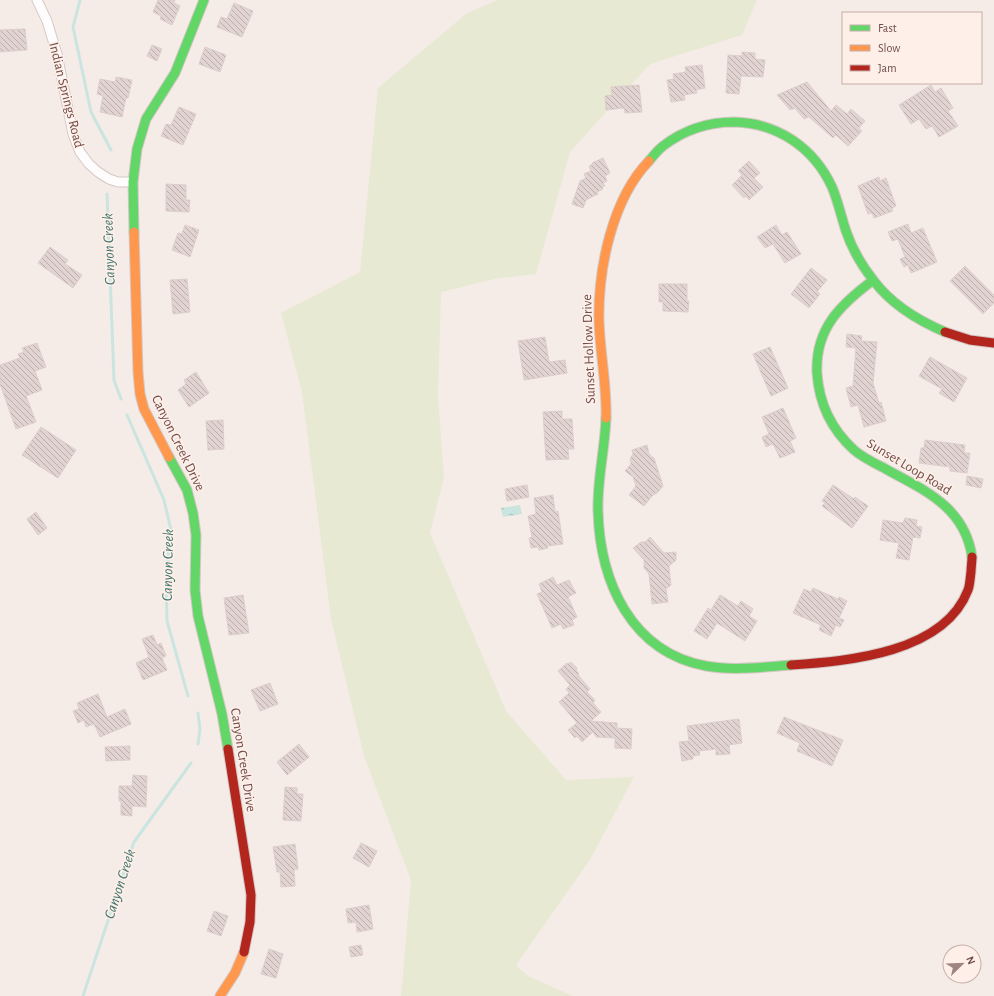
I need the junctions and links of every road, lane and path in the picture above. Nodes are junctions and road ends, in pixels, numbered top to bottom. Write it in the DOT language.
graph roads {
  1 [pos="37,0"];
  2 [pos="204,0"];
  3 [pos="133,182"];
  4 [pos="872,280"];
  5 [pos="994,343"];
  6 [pos="668,653"];
  7 [pos="220,996"];
  1 -- 3 [label="street, Indian Springs Road"];
  2 -- 3 [label="street, Canyon Creek Drive"];
  3 -- 7 [label="street, Canyon Creek Drive"];
  4 -- 5 [label="street, Sunset Hollow Drive"];
  4 -- 6 [label="street, Sunset Loop Road"];
  4 -- 6 [label="street, Sunset Hollow Drive"];
}
